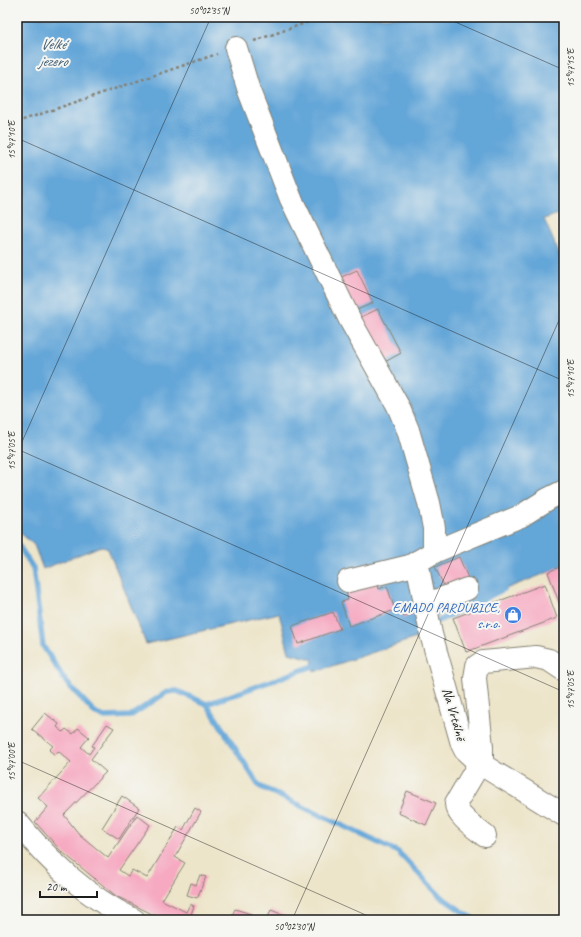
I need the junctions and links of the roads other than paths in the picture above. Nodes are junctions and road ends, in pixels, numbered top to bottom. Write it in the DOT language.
graph roads {
  1 [pos="238,56"];
  2 [pos="564,491"];
  3 [pos="426,557"];
  4 [pos="348,581"];
  5 [pos="467,588"];
  6 [pos="428,618"];
  7 [pos="564,670"];
  8 [pos="480,763"];
  9 [pos="564,815"];
  10 [pos="17,822"];
  11 [pos="485,836"];
  12 [pos="134,920"];
  1 -- 3 [label="street, Na Vrtálně"];
  2 -- 3 [label="street"];
  3 -- 4 [label="street"];
  3 -- 6 [label="street, Na Vrtálně"];
  5 -- 6 [label="street"];
  6 -- 8 [label="street, Na Vrtálně"];
  7 -- 8 [label="street"];
  8 -- 9 [label="street, Na Vrtálně"];
  8 -- 11 [label="street"];
  10 -- 12 [label="street"];
}
